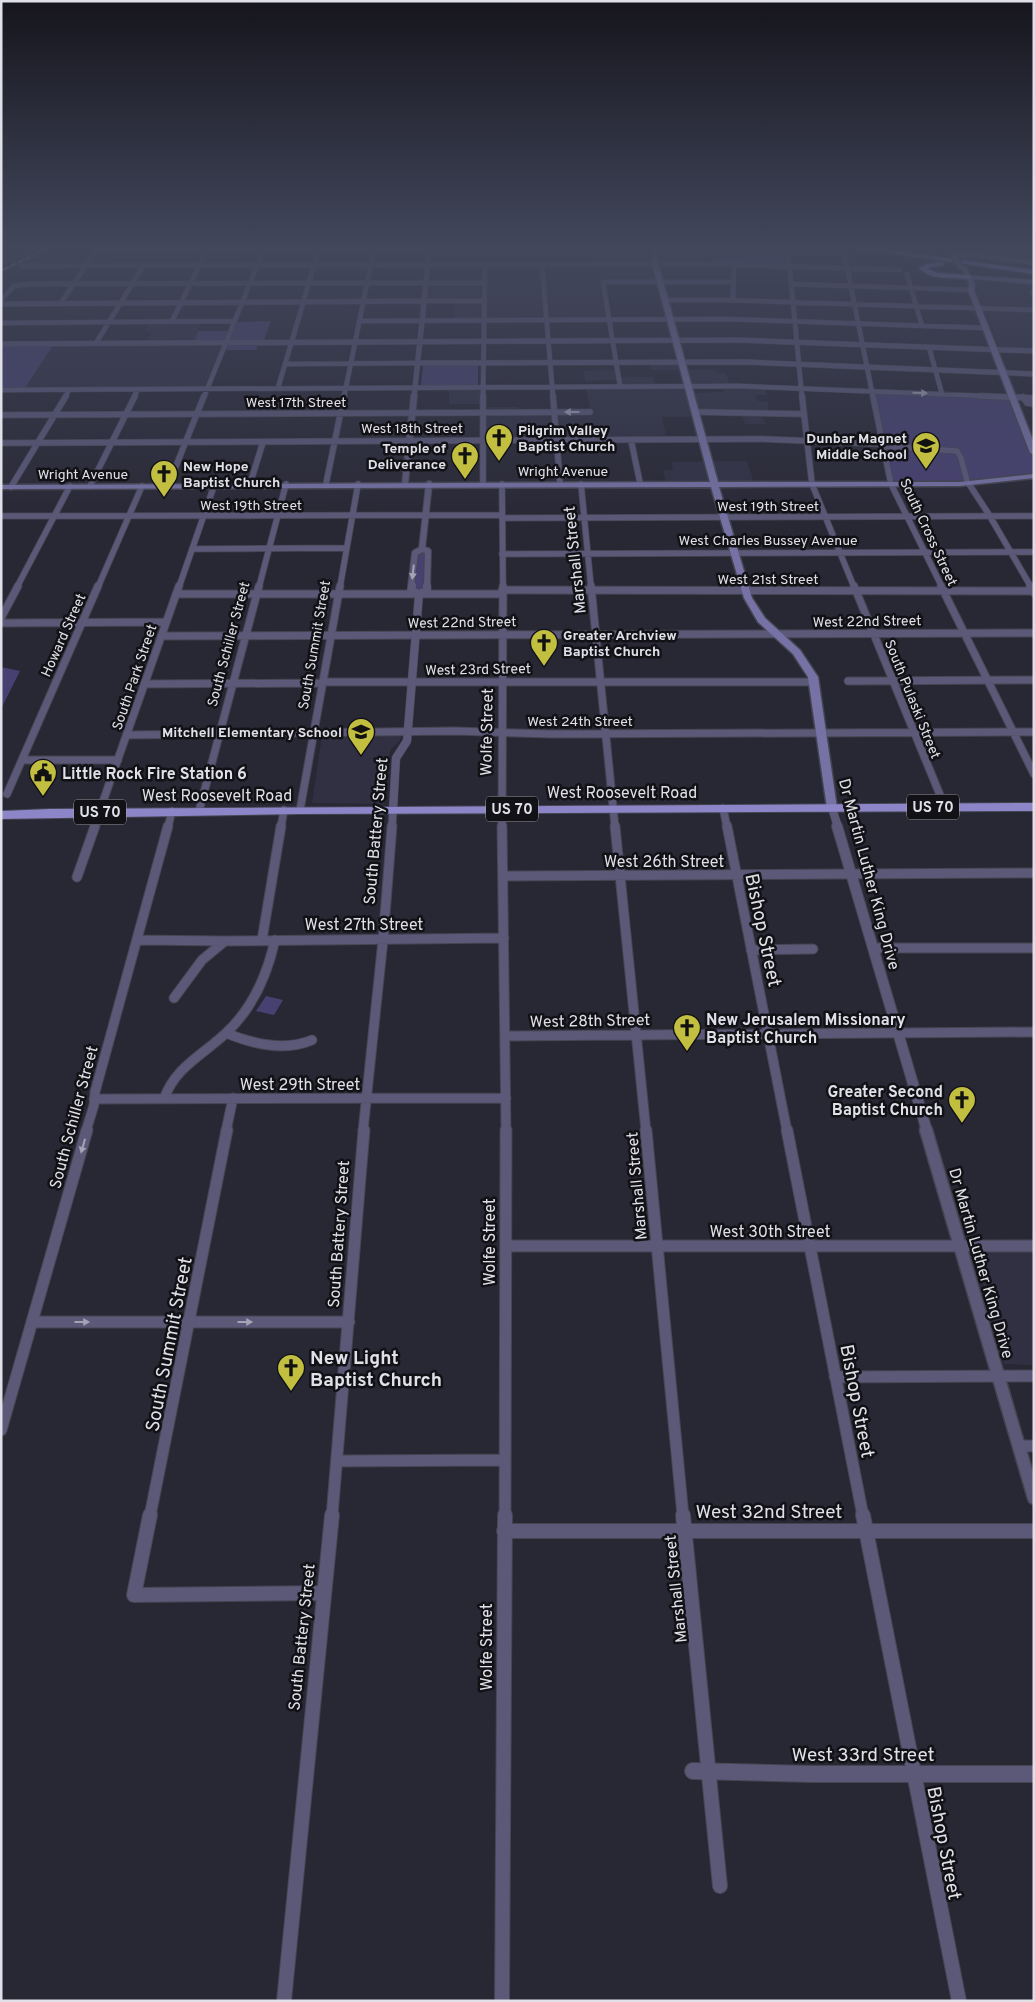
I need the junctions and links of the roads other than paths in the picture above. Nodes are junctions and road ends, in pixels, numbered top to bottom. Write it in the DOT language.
graph roads {
  1 [pos="98,339"];
  2 [pos="862,339"];
  3 [pos="990,339"];
  4 [pos="613,340"];
  5 [pos="676,340"];
  6 [pos="421,341"];
  7 [pos="484,341"];
  8 [pos="548,341"];
  9 [pos="225,342"];
  10 [pos="292,342"];
  11 [pos="355,342"];
  12 [pos="797,342"];
  13 [pos="96,343"];
  14 [pos="1,344"];
  15 [pos="863,345"];
  16 [pos="929,347"];
  17 [pos="994,350"];
  18 [pos="1034,351"];
  19 [pos="484,363"];
  20 [pos="550,363"];
  21 [pos="616,363"];
  22 [pos="682,363"];
  23 [pos="285,364"];
  24 [pos="352,364"];
  25 [pos="418,364"];
  26 [pos="800,364"];
  27 [pos="867,367"];
  28 [pos="935,370"];
  29 [pos="1002,372"];
  30 [pos="1034,374"];
  31 [pos="620,386"];
  32 [pos="688,386"];
  33 [pos="484,387"];
  34 [pos="552,387"];
  35 [pos="278,388"];
  36 [pos="346,388"];
  37 [pos="415,388"];
  38 [pos="801,388"];
  39 [pos="138,389"];
  40 [pos="206,389"];
  41 [pos="1,390"];
  42 [pos="69,390"];
  43 [pos="872,391"];
  44 [pos="942,394"];
  45 [pos="1012,397"];
  46 [pos="1023,397"];
  47 [pos="1034,398"];
  48 [pos="1034,404"];
  49 [pos="554,412"];
  50 [pos="590,412"];
  51 [pos="696,412"];
  52 [pos="412,413"];
  53 [pos="483,413"];
  54 [pos="197,414"];
  55 [pos="341,414"];
  56 [pos="803,414"];
  57 [pos="1,415"];
  58 [pos="54,415"];
  59 [pos="125,415"];
  60 [pos="482,440"];
  61 [pos="556,440"];
  62 [pos="630,440"];
  63 [pos="704,440"];
  64 [pos="335,441"];
  65 [pos="410,441"];
  66 [pos="807,441"];
  67 [pos="185,442"];
  68 [pos="263,442"];
  69 [pos="1,443"];
  70 [pos="37,443"];
  71 [pos="111,443"];
  72 [pos="883,445"];
  73 [pos="1033,452"];
  74 [pos="1034,476"];
  75 [pos="640,483"];
  76 [pos="714,483"];
  77 [pos="968,483"];
  78 [pos="250,484"];
  79 [pos="286,484"];
  80 [pos="326,484"];
  81 [pos="358,484"];
  82 [pos="405,484"];
  83 [pos="430,484"];
  84 [pos="484,484"];
  85 [pos="502,484"];
  86 [pos="560,484"];
  87 [pos="580,484"];
  88 [pos="812,484"];
  89 [pos="891,484"];
  90 [pos="70,486"];
  91 [pos="90,486"];
  92 [pos="142,486"];
  93 [pos="168,486"];
  94 [pos="214,486"];
  95 [pos="1,487"];
  96 [pos="11,487"];
  97 [pos="426,515"];
  98 [pos="1,516"];
  99 [pos="54,516"];
  100 [pos="129,516"];
  101 [pos="204,516"];
  102 [pos="278,516"];
  103 [pos="352,516"];
  104 [pos="502,516"];
  105 [pos="906,516"];
  106 [pos="989,516"];
  107 [pos="1034,516"];
  108 [pos="585,517"];
  109 [pos="725,517"];
  110 [pos="826,517"];
  111 [pos="269,548"];
  112 [pos="346,548"];
  113 [pos="192,549"];
  114 [pos="422,549"];
  115 [pos="840,552"];
  116 [pos="924,552"];
  117 [pos="1010,552"];
  118 [pos="1034,552"];
  119 [pos="735,553"];
  120 [pos="502,554"];
  121 [pos="588,554"];
  122 [pos="591,590"];
  123 [pos="942,591"];
  124 [pos="1033,591"];
  125 [pos="502,592"];
  126 [pos="746,592"];
  127 [pos="856,592"];
  128 [pos="176,594"];
  129 [pos="257,594"];
  130 [pos="338,594"];
  131 [pos="419,594"];
  132 [pos="1,618"];
  133 [pos="166,622"];
  134 [pos="1,623"];
  135 [pos="82,623"];
  136 [pos="596,633"];
  137 [pos="964,633"];
  138 [pos="1034,633"];
  139 [pos="503,634"];
  140 [pos="778,634"];
  141 [pos="874,634"];
  142 [pos="161,636"];
  143 [pos="245,636"];
  144 [pos="331,636"];
  145 [pos="416,636"];
  146 [pos="601,680"];
  147 [pos="892,680"];
  148 [pos="986,680"];
  149 [pos="1034,680"];
  150 [pos="504,681"];
  151 [pos="848,681"];
  152 [pos="323,682"];
  153 [pos="413,682"];
  154 [pos="814,682"];
  155 [pos="144,684"];
  156 [pos="233,684"];
  157 [pos="408,731"];
  158 [pos="503,732"];
  159 [pos="822,732"];
  160 [pos="913,732"];
  161 [pos="1013,732"];
  162 [pos="1034,732"];
  163 [pos="314,733"];
  164 [pos="606,733"];
  165 [pos="127,735"];
  166 [pos="219,735"];
  167 [pos="22,760"];
  168 [pos="118,760"];
  169 [pos="1034,774"];
  170 [pos="7,794"];
  171 [pos="945,807"];
  172 [pos="1034,807"];
  173 [pos="723,808"];
  174 [pos="832,808"];
  175 [pos="502,809"];
  176 [pos="614,809"];
  177 [pos="284,810"];
  178 [pos="300,810"];
  179 [pos="393,810"];
  180 [pos="172,811"];
  181 [pos="199,811"];
  182 [pos="100,812"];
  183 [pos="1,815"];
  184 [pos="1034,873"];
  185 [pos="735,874"];
  186 [pos="850,874"];
  187 [pos="619,875"];
  188 [pos="504,876"];
  189 [pos="77,877"];
  190 [pos="504,938"];
  191 [pos="138,940"];
  192 [pos="262,940"];
  193 [pos="276,940"];
  194 [pos="383,940"];
  195 [pos="225,941"];
  196 [pos="873,948"];
  197 [pos="1034,948"];
  198 [pos="813,949"];
  199 [pos="751,950"];
  200 [pos="174,998"];
  201 [pos="1034,1032"];
  202 [pos="226,1033"];
  203 [pos="897,1033"];
  204 [pos="636,1034"];
  205 [pos="767,1034"];
  206 [pos="506,1036"];
  207 [pos="312,1040"];
  208 [pos="233,1098"];
  209 [pos="506,1098"];
  210 [pos="94,1099"];
  211 [pos="164,1099"];
  212 [pos="366,1099"];
  213 [pos="656,1245"];
  214 [pos="506,1246"];
  215 [pos="809,1246"];
  216 [pos="960,1246"];
  217 [pos="1034,1246"];
  218 [pos="34,1322"];
  219 [pos="190,1322"];
  220 [pos="349,1322"];
  221 [pos="998,1376"];
  222 [pos="1034,1376"];
  223 [pos="835,1377"];
  224 [pos="1,1430"];
  225 [pos="1019,1446"];
  226 [pos="1034,1446"];
  227 [pos="504,1460"];
  228 [pos="337,1461"];
  229 [pos="1034,1498"];
  230 [pos="866,1529"];
  231 [pos="684,1530"];
  232 [pos="504,1531"];
  233 [pos="1034,1531"];
  234 [pos="322,1593"];
  235 [pos="134,1595"];
  236 [pos="700,1771"];
  237 [pos="914,1774"];
  238 [pos="1034,1774"];
  239 [pos="720,1886"];
  240 [pos="284,2001"];
  241 [pos="502,2001"];
  242 [pos="959,2001"];
  1 -- 13 [label="street"];
  2 -- 15 [label="street, South Cross Street"];
  3 -- 17 [label="main road"];
  4 -- 5 [label="street"];
  4 -- 8 [label="street"];
  4 -- 21 [label="street"];
  5 -- 12 [label="street"];
  5 -- 22 [label="main road, Dr Martin Luther King Drive"];
  6 -- 7 [label="street"];
  6 -- 11 [label="street"];
  6 -- 25 [label="street"];
  7 -- 8 [label="street"];
  7 -- 19 [label="street"];
  8 -- 20 [label="street, Marshall Street"];
  9 -- 10 [label="street"];
  9 -- 13 [label="street"];
  9 -- 40 [label="street"];
  10 -- 11 [label="street"];
  10 -- 23 [label="street"];
  11 -- 24 [label="street"];
  12 -- 15 [label="street"];
  12 -- 26 [label="street, South Pulaski Street"];
  13 -- 14 [label="street"];
  15 -- 16 [label="street"];
  15 -- 27 [label="street, South Cross Street"];
  16 -- 17 [label="street"];
  16 -- 28 [label="street"];
  17 -- 18 [label="street"];
  17 -- 29 [label="main road"];
  19 -- 20 [label="street"];
  19 -- 25 [label="street"];
  19 -- 33 [label="street"];
  20 -- 21 [label="street"];
  20 -- 34 [label="street, Marshall Street"];
  21 -- 22 [label="street"];
  21 -- 31 [label="street"];
  22 -- 26 [label="street"];
  22 -- 32 [label="main road, Dr Martin Luther King Drive"];
  23 -- 24 [label="street"];
  23 -- 35 [label="street"];
  24 -- 25 [label="street"];
  24 -- 36 [label="street"];
  25 -- 37 [label="street"];
  26 -- 27 [label="street"];
  26 -- 38 [label="street, South Pulaski Street"];
  27 -- 28 [label="street"];
  27 -- 43 [label="street, South Cross Street"];
  28 -- 29 [label="street"];
  28 -- 44 [label="street"];
  29 -- 30 [label="street"];
  29 -- 45 [label="main road"];
  31 -- 32 [label="street"];
  31 -- 34 [label="street"];
  32 -- 38 [label="street"];
  32 -- 51 [label="main road, Dr Martin Luther King Drive"];
  33 -- 34 [label="street"];
  33 -- 37 [label="street"];
  33 -- 53 [label="street"];
  34 -- 49 [label="street, Marshall Street"];
  35 -- 36 [label="street"];
  35 -- 40 [label="street"];
  36 -- 37 [label="street"];
  36 -- 55 [label="street"];
  37 -- 52 [label="street"];
  38 -- 43 [label="street"];
  38 -- 56 [label="street, South Pulaski Street"];
  39 -- 40 [label="street"];
  39 -- 42 [label="street"];
  39 -- 59 [label="street"];
  40 -- 54 [label="street"];
  41 -- 42 [label="street"];
  42 -- 58 [label="street"];
  43 -- 44 [label="street, one-way"];
  43 -- 72 [label="street, South Cross Street"];
  44 -- 45 [label="street"];
  45 -- 46 [label="street"];
  45 -- 73 [label="main road"];
  46 -- 47 [label="street"];
  46 -- 48 [label="street"];
  50 -- 49 [label="street, West 17th Street, one-way"];
  49 -- 53 [label="street, West 17th Street"];
  49 -- 61 [label="street, Marshall Street"];
  51 -- 56 [label="street"];
  51 -- 63 [label="main road, Dr Martin Luther King Drive"];
  52 -- 53 [label="street, West 17th Street"];
  52 -- 55 [label="street, West 17th Street"];
  52 -- 65 [label="street"];
  53 -- 60 [label="street"];
  54 -- 55 [label="street, West 17th Street"];
  54 -- 59 [label="street, West 17th Street"];
  54 -- 67 [label="street"];
  55 -- 64 [label="street"];
  56 -- 66 [label="street, South Pulaski Street"];
  57 -- 58 [label="street, West 17th Street"];
  58 -- 59 [label="street, West 17th Street"];
  58 -- 70 [label="street"];
  59 -- 71 [label="street"];
  60 -- 61 [label="street, West 18th Street"];
  60 -- 65 [label="street, West 18th Street"];
  60 -- 84 [label="street"];
  61 -- 62 [label="street, West 18th Street"];
  61 -- 86 [label="street, Marshall Street"];
  62 -- 63 [label="street, West 18th Street"];
  62 -- 75 [label="street"];
  63 -- 66 [label="street, West 18th Street"];
  63 -- 76 [label="main road, Dr Martin Luther King Drive"];
  64 -- 65 [label="street, West 18th Street"];
  64 -- 68 [label="street, West 18th Street"];
  64 -- 80 [label="street"];
  65 -- 82 [label="street"];
  66 -- 72 [label="street, West 18th Street"];
  66 -- 88 [label="street, South Pulaski Street"];
  67 -- 68 [label="street, West 18th Street"];
  67 -- 71 [label="street, West 18th Street"];
  67 -- 93 [label="street"];
  68 -- 78 [label="street"];
  69 -- 70 [label="street, West 18th Street"];
  70 -- 71 [label="street, West 18th Street"];
  70 -- 96 [label="street"];
  71 -- 91 [label="street"];
  72 -- 77 [label="street, West 18th Street"];
  72 -- 89 [label="street, South Cross Street"];
  74 -- 77 [label="main road, Wright Avenue"];
  75 -- 76 [label="main road, Wright Avenue"];
  75 -- 87 [label="main road, Wright Avenue"];
  76 -- 88 [label="main road, Wright Avenue"];
  76 -- 109 [label="main road, Dr Martin Luther King Drive"];
  77 -- 89 [label="main road, Wright Avenue"];
  77 -- 106 [label="street"];
  78 -- 79 [label="main road, Wright Avenue"];
  78 -- 94 [label="main road, Wright Avenue"];
  79 -- 80 [label="main road, Wright Avenue"];
  79 -- 102 [label="street, South Schiller Street"];
  80 -- 81 [label="main road, Wright Avenue"];
  81 -- 82 [label="main road, Wright Avenue"];
  81 -- 103 [label="street, South Summit Street"];
  82 -- 83 [label="main road, Wright Avenue"];
  83 -- 84 [label="main road, Wright Avenue"];
  83 -- 97 [label="street, South Battery Street"];
  84 -- 85 [label="main road, Wright Avenue"];
  85 -- 86 [label="main road, Wright Avenue"];
  85 -- 104 [label="street, Wolfe Street"];
  86 -- 87 [label="main road, Wright Avenue"];
  87 -- 108 [label="street, Marshall Street"];
  88 -- 89 [label="main road, Wright Avenue"];
  88 -- 110 [label="street, South Pulaski Street"];
  89 -- 105 [label="street, South Cross Street"];
  90 -- 91 [label="main road, Wright Avenue"];
  90 -- 96 [label="main road, Wright Avenue"];
  90 -- 99 [label="street"];
  91 -- 92 [label="main road, Wright Avenue"];
  92 -- 93 [label="main road, Wright Avenue"];
  92 -- 100 [label="street, Howard Street"];
  93 -- 94 [label="main road, Wright Avenue"];
  94 -- 101 [label="street, South Park Street"];
  95 -- 96 [label="main road, Wright Avenue"];
  97 -- 103 [label="street, West 19th Street"];
  97 -- 104 [label="street, West 19th Street"];
  97 -- 114 [label="street, South Battery Street"];
  98 -- 99 [label="street, West 19th Street"];
  99 -- 100 [label="street, West 19th Street"];
  99 -- 132 [label="street"];
  100 -- 101 [label="street, West 19th Street"];
  100 -- 135 [label="street, Howard Street"];
  101 -- 102 [label="street, West 19th Street"];
  101 -- 113 [label="street, South Park Street"];
  102 -- 103 [label="street, West 19th Street"];
  102 -- 111 [label="street, South Schiller Street"];
  103 -- 112 [label="street, South Summit Street"];
  104 -- 108 [label="street, West 19th Street"];
  104 -- 120 [label="street, Wolfe Street"];
  105 -- 106 [label="street, West 19th Street"];
  105 -- 110 [label="street, West 19th Street"];
  105 -- 116 [label="street, South Cross Street"];
  106 -- 107 [label="street, West 19th Street"];
  106 -- 117 [label="street"];
  108 -- 109 [label="street, West 19th Street"];
  108 -- 121 [label="street, Marshall Street"];
  109 -- 110 [label="street, West 19th Street"];
  109 -- 119 [label="main road, Dr Martin Luther King Drive"];
  110 -- 115 [label="street, South Pulaski Street"];
  111 -- 112 [label="street"];
  111 -- 113 [label="street"];
  111 -- 129 [label="street, South Schiller Street"];
  112 -- 130 [label="street, South Summit Street"];
  113 -- 128 [label="street, South Park Street"];
  114 -- 131 [label="street"];
  114 -- 131 [label="street, South Battery Street, one-way"];
  115 -- 116 [label="street, West Charles Bussey Avenue"];
  115 -- 119 [label="street, West Charles Bussey Avenue"];
  115 -- 127 [label="street, South Pulaski Street"];
  116 -- 117 [label="street, West Charles Bussey Avenue"];
  116 -- 123 [label="street, South Cross Street"];
  117 -- 118 [label="street, West Charles Bussey Avenue"];
  117 -- 124 [label="street"];
  119 -- 121 [label="street, West Charles Bussey Avenue"];
  119 -- 126 [label="main road, Dr Martin Luther King Drive"];
  120 -- 121 [label="street, West Charles Bussey Avenue"];
  120 -- 125 [label="street, Wolfe Street"];
  121 -- 122 [label="street, Marshall Street"];
  122 -- 125 [label="street, West 21st Street"];
  122 -- 126 [label="street, West 21st Street"];
  122 -- 136 [label="street, Marshall Street"];
  123 -- 124 [label="street, West 21st Street"];
  123 -- 127 [label="street, West 21st Street"];
  123 -- 137 [label="street, South Cross Street"];
  125 -- 131 [label="street, West 21st Street"];
  125 -- 139 [label="street, Wolfe Street"];
  126 -- 127 [label="street, West 21st Street"];
  126 -- 140 [label="main road, Dr Martin Luther King Drive"];
  127 -- 141 [label="street, South Pulaski Street"];
  128 -- 129 [label="street, West 21st Street"];
  128 -- 133 [label="street, South Park Street"];
  129 -- 130 [label="street, West 21st Street"];
  129 -- 143 [label="street, South Schiller Street"];
  130 -- 131 [label="street, West 21st Street"];
  130 -- 144 [label="street, South Summit Street"];
  131 -- 145 [label="street, South Battery Street"];
  133 -- 135 [label="street"];
  133 -- 142 [label="street, South Park Street"];
  134 -- 135 [label="street"];
  135 -- 167 [label="street, Howard Street"];
  136 -- 139 [label="street, West 22nd Street"];
  136 -- 140 [label="street, West 22nd Street"];
  136 -- 146 [label="street, Marshall Street"];
  137 -- 138 [label="street, West 22nd Street"];
  137 -- 141 [label="street, West 22nd Street"];
  137 -- 148 [label="street, South Cross Street"];
  139 -- 145 [label="street, West 22nd Street"];
  139 -- 150 [label="street, Wolfe Street"];
  140 -- 141 [label="street, West 22nd Street"];
  140 -- 154 [label="main road, Dr Martin Luther King Drive"];
  141 -- 147 [label="street, South Pulaski Street"];
  142 -- 143 [label="street, West 22nd Street"];
  142 -- 155 [label="street, South Park Street"];
  143 -- 144 [label="street, West 22nd Street"];
  143 -- 156 [label="street, South Schiller Street"];
  144 -- 145 [label="street, West 22nd Street"];
  144 -- 152 [label="street, South Summit Street"];
  145 -- 153 [label="street, South Battery Street"];
  146 -- 150 [label="street, West 23rd Street"];
  146 -- 154 [label="street, West 23rd Street"];
  146 -- 164 [label="street, Marshall Street"];
  147 -- 148 [label="street"];
  147 -- 151 [label="street"];
  147 -- 160 [label="street, South Pulaski Street"];
  148 -- 149 [label="street"];
  148 -- 161 [label="street, South Cross Street"];
  150 -- 153 [label="street, West 23rd Street"];
  150 -- 158 [label="street, Wolfe Street"];
  152 -- 153 [label="street, West 23rd Street"];
  152 -- 156 [label="street, West 23rd Street"];
  152 -- 163 [label="street, South Summit Street"];
  153 -- 157 [label="street, South Battery Street"];
  154 -- 159 [label="main road, Dr Martin Luther King Drive"];
  155 -- 156 [label="street, West 23rd Street"];
  155 -- 165 [label="street, South Park Street"];
  156 -- 166 [label="street, South Schiller Street"];
  157 -- 158 [label="street, West 24th Street"];
  157 -- 163 [label="street, West 24th Street"];
  157 -- 179 [label="street, South Battery Street"];
  158 -- 164 [label="street, West 24th Street"];
  158 -- 175 [label="street, Wolfe Street"];
  159 -- 160 [label="street, West 24th Street"];
  159 -- 164 [label="street, West 24th Street"];
  159 -- 174 [label="main road, Dr Martin Luther King Drive"];
  160 -- 161 [label="street, West 24th Street"];
  160 -- 171 [label="street, South Pulaski Street"];
  161 -- 162 [label="street, West 24th Street"];
  161 -- 169 [label="street, South Cross Street"];
  163 -- 166 [label="street, West 24th Street"];
  163 -- 178 [label="street, South Summit Street"];
  164 -- 176 [label="street, Marshall Street"];
  165 -- 166 [label="street, West 24th Street"];
  165 -- 168 [label="street, South Park Street"];
  166 -- 181 [label="street, South Schiller Street"];
  167 -- 168 [label="street"];
  167 -- 170 [label="street, Howard Street"];
  168 -- 182 [label="street, South Park Street"];
  171 -- 172 [label="main road, West Roosevelt Road / US 70"];
  171 -- 174 [label="main road, West Roosevelt Road / US 70"];
  173 -- 174 [label="main road, West Roosevelt Road / US 70"];
  173 -- 176 [label="main road, West Roosevelt Road / US 70"];
  173 -- 185 [label="street, Bishop Street"];
  174 -- 186 [label="street, Dr Martin Luther King Drive"];
  175 -- 176 [label="main road, West Roosevelt Road / US 70"];
  175 -- 179 [label="main road, West Roosevelt Road / US 70"];
  175 -- 188 [label="street, Wolfe Street"];
  176 -- 187 [label="street, Marshall Street"];
  177 -- 178 [label="main road, West Roosevelt Road / US 70"];
  177 -- 181 [label="main road, West Roosevelt Road / US 70"];
  177 -- 192 [label="street"];
  178 -- 179 [label="main road, West Roosevelt Road / US 70"];
  179 -- 194 [label="street, South Battery Street"];
  180 -- 181 [label="main road, West Roosevelt Road / US 70"];
  180 -- 182 [label="main road, West Roosevelt Road / US 70"];
  180 -- 191 [label="street, South Schiller Street"];
  182 -- 183 [label="main road, West Roosevelt Road / US 70"];
  182 -- 189 [label="street, South Park Street"];
  184 -- 186 [label="street, West 26th Street"];
  185 -- 186 [label="street, West 26th Street"];
  185 -- 187 [label="street, West 26th Street"];
  185 -- 199 [label="street, Bishop Street"];
  186 -- 196 [label="street, Dr Martin Luther King Drive"];
  187 -- 188 [label="street, West 26th Street"];
  187 -- 204 [label="street, Marshall Street"];
  188 -- 190 [label="street, Wolfe Street"];
  190 -- 194 [label="street, West 27th Street"];
  190 -- 206 [label="street, Wolfe Street"];
  191 -- 195 [label="street, West 27th Street"];
  191 -- 210 [label="street, South Schiller Street"];
  192 -- 193 [label="street, West 27th Street"];
  192 -- 195 [label="street, West 27th Street"];
  193 -- 194 [label="street, West 27th Street"];
  193 -- 202 [label="street"];
  194 -- 212 [label="street, South Battery Street"];
  195 -- 200 [label="street"];
  196 -- 197 [label="street"];
  196 -- 203 [label="street, Dr Martin Luther King Drive"];
  198 -- 199 [label="street"];
  199 -- 205 [label="street, Bishop Street"];
  201 -- 203 [label="street, West 28th Street"];
  202 -- 207 [label="street"];
  202 -- 211 [label="street"];
  203 -- 205 [label="street, West 28th Street"];
  203 -- 216 [label="street, Dr Martin Luther King Drive"];
  204 -- 205 [label="street, West 28th Street"];
  204 -- 206 [label="street, West 28th Street"];
  204 -- 213 [label="street, Marshall Street"];
  205 -- 215 [label="street, Bishop Street"];
  206 -- 209 [label="street, Wolfe Street"];
  208 -- 211 [label="street, West 29th Street"];
  208 -- 212 [label="street, West 29th Street"];
  208 -- 219 [label="street, South Summit Street"];
  209 -- 212 [label="street, West 29th Street"];
  209 -- 214 [label="street, Wolfe Street"];
  210 -- 211 [label="street, West 29th Street"];
  210 -- 218 [label="street, South Schiller Street, one-way"];
  212 -- 220 [label="street, South Battery Street"];
  213 -- 214 [label="street, West 30th Street"];
  213 -- 215 [label="street, West 30th Street"];
  213 -- 231 [label="street, Marshall Street"];
  214 -- 227 [label="street, Wolfe Street"];
  215 -- 216 [label="street, West 30th Street"];
  215 -- 223 [label="street, Bishop Street"];
  216 -- 217 [label="street, West 30th Street"];
  216 -- 221 [label="street, Dr Martin Luther King Drive"];
  218 -- 219 [label="street, one-way"];
  218 -- 224 [label="street, South Schiller Street"];
  219 -- 220 [label="street, one-way"];
  219 -- 235 [label="street, South Summit Street"];
  220 -- 228 [label="street, South Battery Street"];
  221 -- 222 [label="street"];
  221 -- 223 [label="street"];
  221 -- 225 [label="street, Dr Martin Luther King Drive"];
  223 -- 230 [label="street, Bishop Street"];
  225 -- 226 [label="street"];
  225 -- 229 [label="street, Dr Martin Luther King Drive"];
  227 -- 228 [label="street"];
  227 -- 232 [label="street, Wolfe Street"];
  228 -- 234 [label="street, South Battery Street"];
  230 -- 231 [label="street, West 32nd Street"];
  230 -- 233 [label="street, West 32nd Street"];
  230 -- 237 [label="street, Bishop Street"];
  231 -- 232 [label="street, West 32nd Street"];
  231 -- 236 [label="street, Marshall Street"];
  232 -- 241 [label="street, Wolfe Street"];
  234 -- 235 [label="street"];
  234 -- 240 [label="street, South Battery Street"];
  236 -- 237 [label="street, West 33rd Street"];
  236 -- 239 [label="street, Marshall Street"];
  237 -- 238 [label="street, West 33rd Street"];
  237 -- 242 [label="street, Bishop Street"];
}
